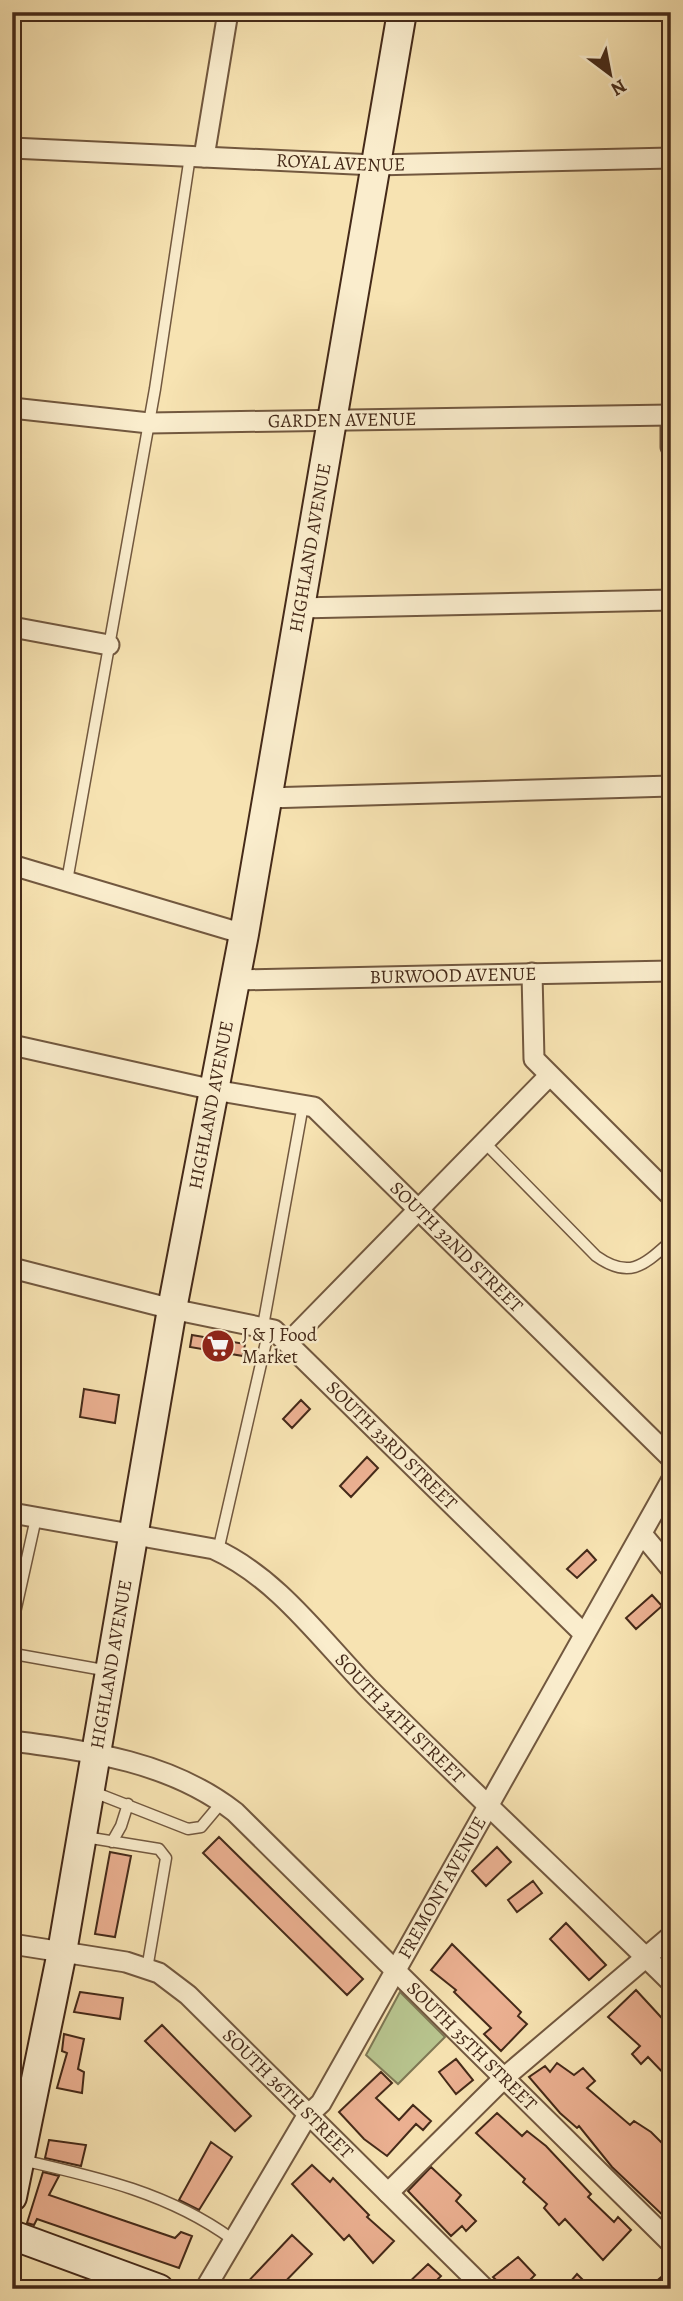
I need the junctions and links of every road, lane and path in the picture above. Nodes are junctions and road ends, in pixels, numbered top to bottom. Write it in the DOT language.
graph roads {
  1 [pos="228,12"];
  2 [pos="402,12"];
  3 [pos="12,148"];
  4 [pos="197,157"];
  5 [pos="671,158"];
  6 [pos="375,165"];
  7 [pos="12,408"];
  8 [pos="671,414"];
  9 [pos="332,419"];
  10 [pos="149,423"];
  11 [pos="671,447"];
  12 [pos="671,600"];
  13 [pos="298,608"];
  14 [pos="12,627"];
  15 [pos="109,645"];
  16 [pos="671,786"];
  17 [pos="267,797"];
  18 [pos="12,865"];
  19 [pos="67,881"];
  20 [pos="244,934"];
  21 [pos="671,971"];
  22 [pos="532,973"];
  23 [pos="236,980"];
  24 [pos="12,1045"];
  25 [pos="549,1076"];
  26 [pos="215,1090"];
  27 [pos="304,1104"];
  28 [pos="484,1142"];
  29 [pos="671,1196"];
  30 [pos="416,1209"];
  31 [pos="671,1241"];
  32 [pos="12,1268"];
  33 [pos="172,1309"];
  34 [pos="266,1327"];
  35 [pos="289,1342"];
  36 [pos="671,1458"];
  37 [pos="671,1481"];
  38 [pos="12,1513"];
  39 [pos="36,1518"];
  40 [pos="642,1534"];
  41 [pos="135,1535"];
  42 [pos="218,1551"];
  43 [pos="671,1569"];
  44 [pos="12,1626"];
  45 [pos="12,1632"];
  46 [pos="583,1633"];
  47 [pos="110,1671"];
  48 [pos="12,1741"];
  49 [pos="95,1752"];
  50 [pos="89,1790"];
  51 [pos="223,1802"];
  52 [pos="128,1804"];
  53 [pos="488,1805"];
  54 [pos="81,1836"];
  55 [pos="112,1842"];
  56 [pos="671,1937"];
  57 [pos="12,1944"];
  58 [pos="62,1952"];
  59 [pos="645,1957"];
  60 [pos="395,1968"];
  61 [pos="147,1969"];
  62 [pos="671,1982"];
  63 [pos="505,2077"];
  64 [pos="307,2116"];
  65 [pos="17,2148"];
  66 [pos="388,2193"];
  67 [pos="12,2197"];
  68 [pos="12,2235"];
  69 [pos="232,2239"];
  70 [pos="671,2243"];
  71 [pos="159,2289"];
  72 [pos="205,2289"];
  73 [pos="485,2289"];
  1 -- 4 [label="street"];
  2 -- 6 [label="street, HIGHLAND AVENUE"];
  3 -- 4 [label="street, ROYAL AVENUE"];
  4 -- 6 [label="street, ROYAL AVENUE"];
  4 -- 10 [label="lane"];
  5 -- 6 [label="street, ROYAL AVENUE"];
  6 -- 9 [label="street, HIGHLAND AVENUE"];
  7 -- 10 [label="street, GARDEN AVENUE"];
  8 -- 9 [label="street, GARDEN AVENUE"];
  8 -- 11 [label="street"];
  9 -- 10 [label="street, GARDEN AVENUE"];
  9 -- 13 [label="street, HIGHLAND AVENUE"];
  10 -- 15 [label="lane"];
  12 -- 13 [label="street"];
  13 -- 17 [label="street, HIGHLAND AVENUE"];
  14 -- 15 [label="street"];
  15 -- 19 [label="lane"];
  16 -- 17 [label="street"];
  17 -- 20 [label="street, HIGHLAND AVENUE"];
  18 -- 19 [label="street"];
  19 -- 20 [label="street"];
  20 -- 23 [label="street, HIGHLAND AVENUE"];
  21 -- 22 [label="street, BURWOOD AVENUE"];
  22 -- 23 [label="street, BURWOOD AVENUE"];
  22 -- 25 [label="street"];
  23 -- 26 [label="street, HIGHLAND AVENUE"];
  24 -- 26 [label="street, SOUTH 32ND STREET"];
  25 -- 28 [label="street"];
  25 -- 29 [label="street"];
  26 -- 27 [label="street, SOUTH 32ND STREET"];
  26 -- 33 [label="street, HIGHLAND AVENUE"];
  27 -- 30 [label="street, SOUTH 32ND STREET"];
  27 -- 34 [label="lane"];
  28 -- 30 [label="street"];
  28 -- 31 [label="lane"];
  30 -- 35 [label="street"];
  30 -- 36 [label="street, SOUTH 32ND STREET"];
  32 -- 33 [label="street, SOUTH 33RD STREET"];
  33 -- 34 [label="street, SOUTH 33RD STREET"];
  33 -- 41 [label="street, HIGHLAND AVENUE"];
  34 -- 35 [label="street, SOUTH 33RD STREET"];
  34 -- 42 [label="lane"];
  35 -- 46 [label="street, SOUTH 33RD STREET"];
  37 -- 40 [label="street, FREMONT AVENUE"];
  38 -- 39 [label="street, SOUTH 34TH STREET"];
  39 -- 41 [label="street, SOUTH 34TH STREET"];
  39 -- 44 [label="lane"];
  40 -- 43 [label="street"];
  40 -- 46 [label="street, FREMONT AVENUE"];
  41 -- 42 [label="street, SOUTH 34TH STREET"];
  41 -- 47 [label="street, HIGHLAND AVENUE"];
  42 -- 53 [label="street, SOUTH 34TH STREET"];
  45 -- 47 [label="lane"];
  46 -- 53 [label="street, FREMONT AVENUE"];
  47 -- 49 [label="street, HIGHLAND AVENUE"];
  48 -- 49 [label="street, SOUTH 35TH STREET"];
  49 -- 50 [label="street, HIGHLAND AVENUE"];
  49 -- 51 [label="street, SOUTH 35TH STREET"];
  50 -- 52 [label="lane"];
  50 -- 54 [label="street, HIGHLAND AVENUE"];
  51 -- 52 [label="lane"];
  51 -- 60 [label="street, SOUTH 35TH STREET"];
  52 -- 55 [label="lane"];
  53 -- 59 [label="street, SOUTH 34TH STREET"];
  53 -- 60 [label="street, FREMONT AVENUE"];
  54 -- 55 [label="lane"];
  54 -- 58 [label="street, HIGHLAND AVENUE"];
  55 -- 61 [label="lane"];
  56 -- 59 [label="street"];
  57 -- 58 [label="street, SOUTH 36TH STREET"];
  58 -- 61 [label="street, SOUTH 36TH STREET"];
  58 -- 65 [label="street, HIGHLAND AVENUE"];
  59 -- 62 [label="street, SOUTH 34TH STREET"];
  59 -- 63 [label="street"];
  60 -- 63 [label="street, SOUTH 35TH STREET"];
  60 -- 64 [label="street, FREMONT AVENUE"];
  61 -- 64 [label="street, SOUTH 36TH STREET"];
  63 -- 66 [label="street"];
  63 -- 70 [label="street, SOUTH 35TH STREET"];
  64 -- 66 [label="street, SOUTH 36TH STREET"];
  64 -- 69 [label="street, FREMONT AVENUE"];
  65 -- 67 [label="street, HIGHLAND AVENUE"];
  65 -- 69 [label="lane"];
  66 -- 73 [label="street, SOUTH 36TH STREET"];
  68 -- 71 [label="street"];
  69 -- 72 [label="street, FREMONT AVENUE"];
}
